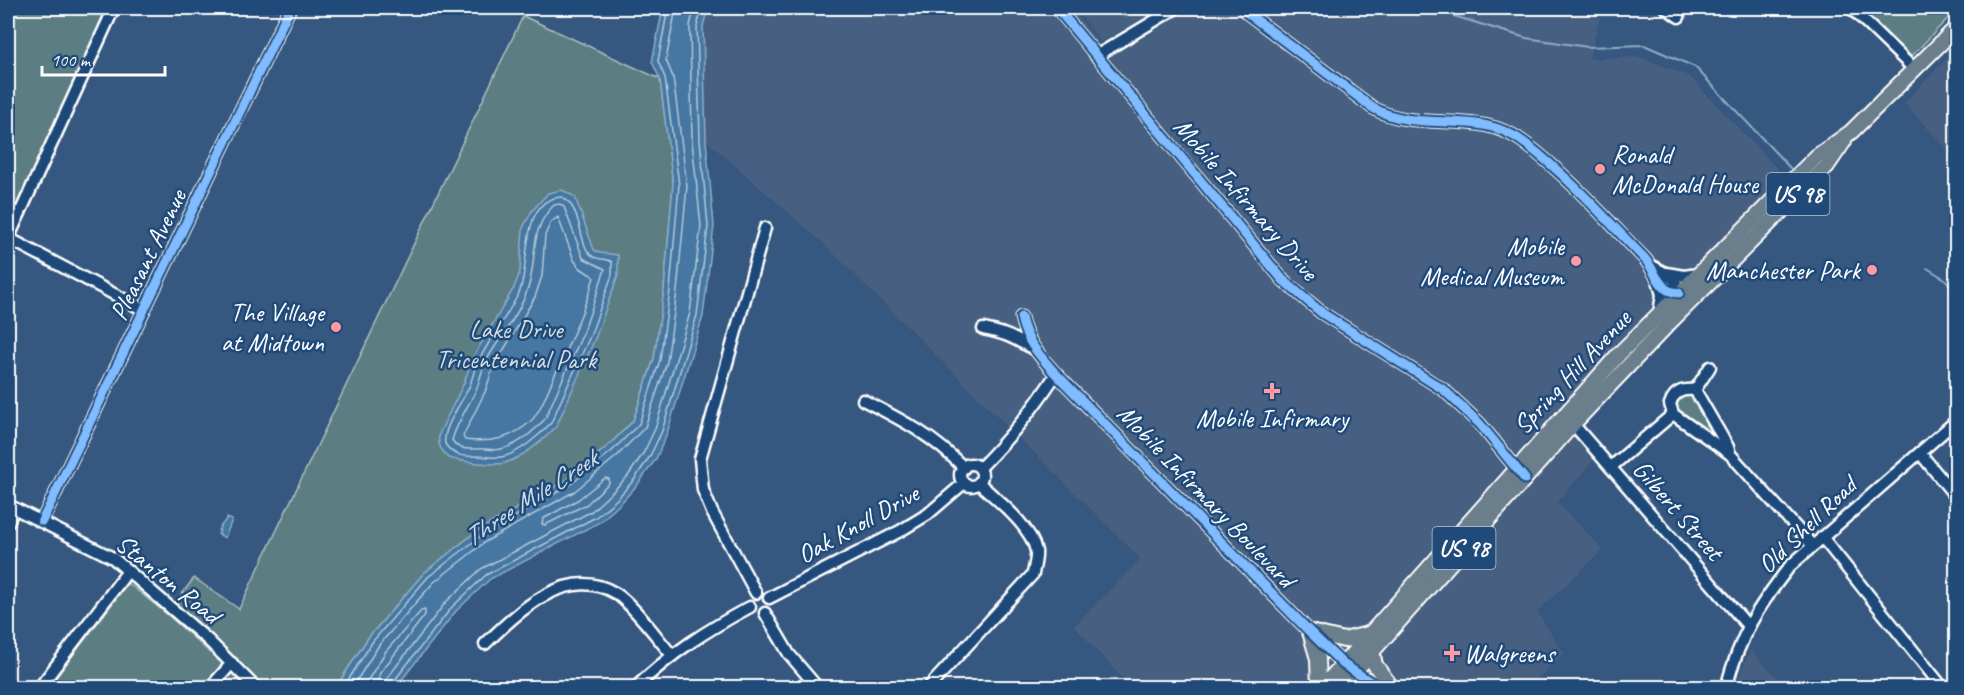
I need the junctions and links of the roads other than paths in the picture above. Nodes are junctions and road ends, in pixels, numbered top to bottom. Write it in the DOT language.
graph roads {
  1 [pos="114,8"];
  2 [pos="290,8"];
  3 [pos="1057,8"];
  4 [pos="1176,8"];
  5 [pos="1235,8"];
  6 [pos="1666,8"];
  7 [pos="1851,8"];
  8 [pos="1245,10"];
  9 [pos="1679,18"];
  10 [pos="1956,28"];
  11 [pos="1096,56"];
  12 [pos="1915,70"];
  13 [pos="1851,132"];
  14 [pos="8,211"];
  15 [pos="20,213"];
  16 [pos="765,228"];
  17 [pos="8,239"];
  18 [pos="1698,274"];
  19 [pos="1662,276"];
  20 [pos="1684,298"];
  21 [pos="144,310"];
  22 [pos="1659,314"];
  23 [pos="1021,317"];
  24 [pos="983,329"];
  25 [pos="1033,348"];
  26 [pos="1710,367"];
  27 [pos="1056,374"];
  28 [pos="1695,390"];
  29 [pos="864,400"];
  30 [pos="1673,414"];
  31 [pos="1956,421"];
  32 [pos="1574,424"];
  33 [pos="1920,453"];
  34 [pos="1730,454"];
  35 [pos="1611,467"];
  36 [pos="964,468"];
  37 [pos="980,468"];
  38 [pos="1520,474"];
  39 [pos="964,483"];
  40 [pos="979,483"];
  41 [pos="1956,497"];
  42 [pos="11,506"];
  43 [pos="42,521"];
  44 [pos="8,523"];
  45 [pos="1822,537"];
  46 [pos="1812,545"];
  47 [pos="128,571"];
  48 [pos="756,593"];
  49 [pos="769,598"];
  50 [pos="750,607"];
  51 [pos="765,613"];
  52 [pos="1748,626"];
  53 [pos="1310,632"];
  54 [pos="1370,634"];
  55 [pos="485,644"];
  56 [pos="1372,651"];
  57 [pos="671,654"];
  58 [pos="232,663"];
  59 [pos="1349,668"];
  60 [pos="39,687"];
  61 [pos="210,687"];
  62 [pos="256,687"];
  63 [pos="635,687"];
  64 [pos="818,687"];
  65 [pos="928,687"];
  66 [pos="1320,687"];
  67 [pos="1340,687"];
  68 [pos="1380,687"];
  69 [pos="1392,687"];
  70 [pos="1726,687"];
  71 [pos="1943,687"];
  1 -- 15 [label="street"];
  2 -- 21 [label="street, Pleasant Avenue"];
  3 -- 11 [label="street, Mobile Infirmary Drive"];
  4 -- 11 [label="street"];
  5 -- 8 [label="street"];
  6 -- 9 [label="street"];
  7 -- 12 [label="street"];
  8 -- 19 [label="street"];
  10 -- 12 [label="main road, Spring Hill Avenue / US 98"];
  11 -- 38 [label="street, Mobile Infirmary Drive"];
  12 -- 13 [label="main road, Spring Hill Avenue / US 98"];
  13 -- 18 [label="main road, Spring Hill Avenue / US 98"];
  13 -- 20 [label="main road, Spring Hill Avenue / US 98"];
  14 -- 15 [label="street"];
  15 -- 17 [label="street"];
  16 -- 48 [label="street"];
  17 -- 21 [label="street"];
  18 -- 19 [label="street"];
  18 -- 20 [label="main road, Spring Hill Avenue / US 98"];
  19 -- 20 [label="street"];
  19 -- 22 [label="street"];
  20 -- 22 [label="main road, Spring Hill Avenue / US 98"];
  20 -- 32 [label="main road, Spring Hill Avenue / US 98"];
  21 -- 43 [label="street, Pleasant Avenue"];
  22 -- 38 [label="main road, Spring Hill Avenue / US 98"];
  23 -- 25 [label="street, Mobile Infirmary Boulevard"];
  24 -- 25 [label="street, Mobile Infirmary Boulevard"];
  25 -- 27 [label="street, Mobile Infirmary Boulevard"];
  26 -- 28 [label="street"];
  27 -- 37 [label="street"];
  27 -- 53 [label="street, Mobile Infirmary Boulevard"];
  28 -- 30 [label="street"];
  28 -- 34 [label="street"];
  29 -- 36 [label="street"];
  30 -- 34 [label="street"];
  30 -- 35 [label="street"];
  31 -- 33 [label="street, Old Shell Road"];
  32 -- 35 [label="street, Gilbert Street"];
  32 -- 38 [label="main road, Spring Hill Avenue / US 98"];
  33 -- 41 [label="street"];
  33 -- 45 [label="street, Old Shell Road"];
  34 -- 46 [label="street"];
  35 -- 52 [label="street, Gilbert Street"];
  36 -- 37 [label="street"];
  36 -- 39 [label="street"];
  37 -- 40 [label="street"];
  38 -- 54 [label="main road, Spring Hill Avenue / US 98"];
  38 -- 56 [label="main road, Spring Hill Avenue / US 98"];
  39 -- 40 [label="street"];
  39 -- 49 [label="street, Oak Knoll Drive"];
  40 -- 65 [label="street"];
  42 -- 43 [label="street, Stanton Road"];
  42 -- 44 [label="street"];
  43 -- 47 [label="street, Stanton Road"];
  45 -- 46 [label="street, Old Shell Road"];
  45 -- 71 [label="street"];
  46 -- 52 [label="street, Old Shell Road"];
  47 -- 58 [label="street, Stanton Road"];
  47 -- 60 [label="street"];
  48 -- 49 [label="street"];
  48 -- 50 [label="street"];
  49 -- 51 [label="street"];
  50 -- 51 [label="street"];
  50 -- 57 [label="street"];
  51 -- 64 [label="street"];
  52 -- 70 [label="street, Old Shell Road"];
  53 -- 54 [label="main road"];
  53 -- 59 [label="street, Mobile Infirmary Boulevard"];
  53 -- 66 [label="main road"];
  54 -- 59 [label="main road, Spring Hill Avenue / US 98"];
  55 -- 57 [label="street"];
  56 -- 59 [label="main road, Spring Hill Avenue / US 98"];
  56 -- 69 [label="main road"];
  57 -- 63 [label="street"];
  58 -- 61 [label="street"];
  58 -- 62 [label="street, Stanton Road"];
  59 -- 66 [label="main road, Spring Hill Avenue / US 98"];
  59 -- 67 [label="main road, Spring Hill Avenue / US 98"];
  59 -- 68 [label="street, Mobile Infirmary Boulevard"];
}
